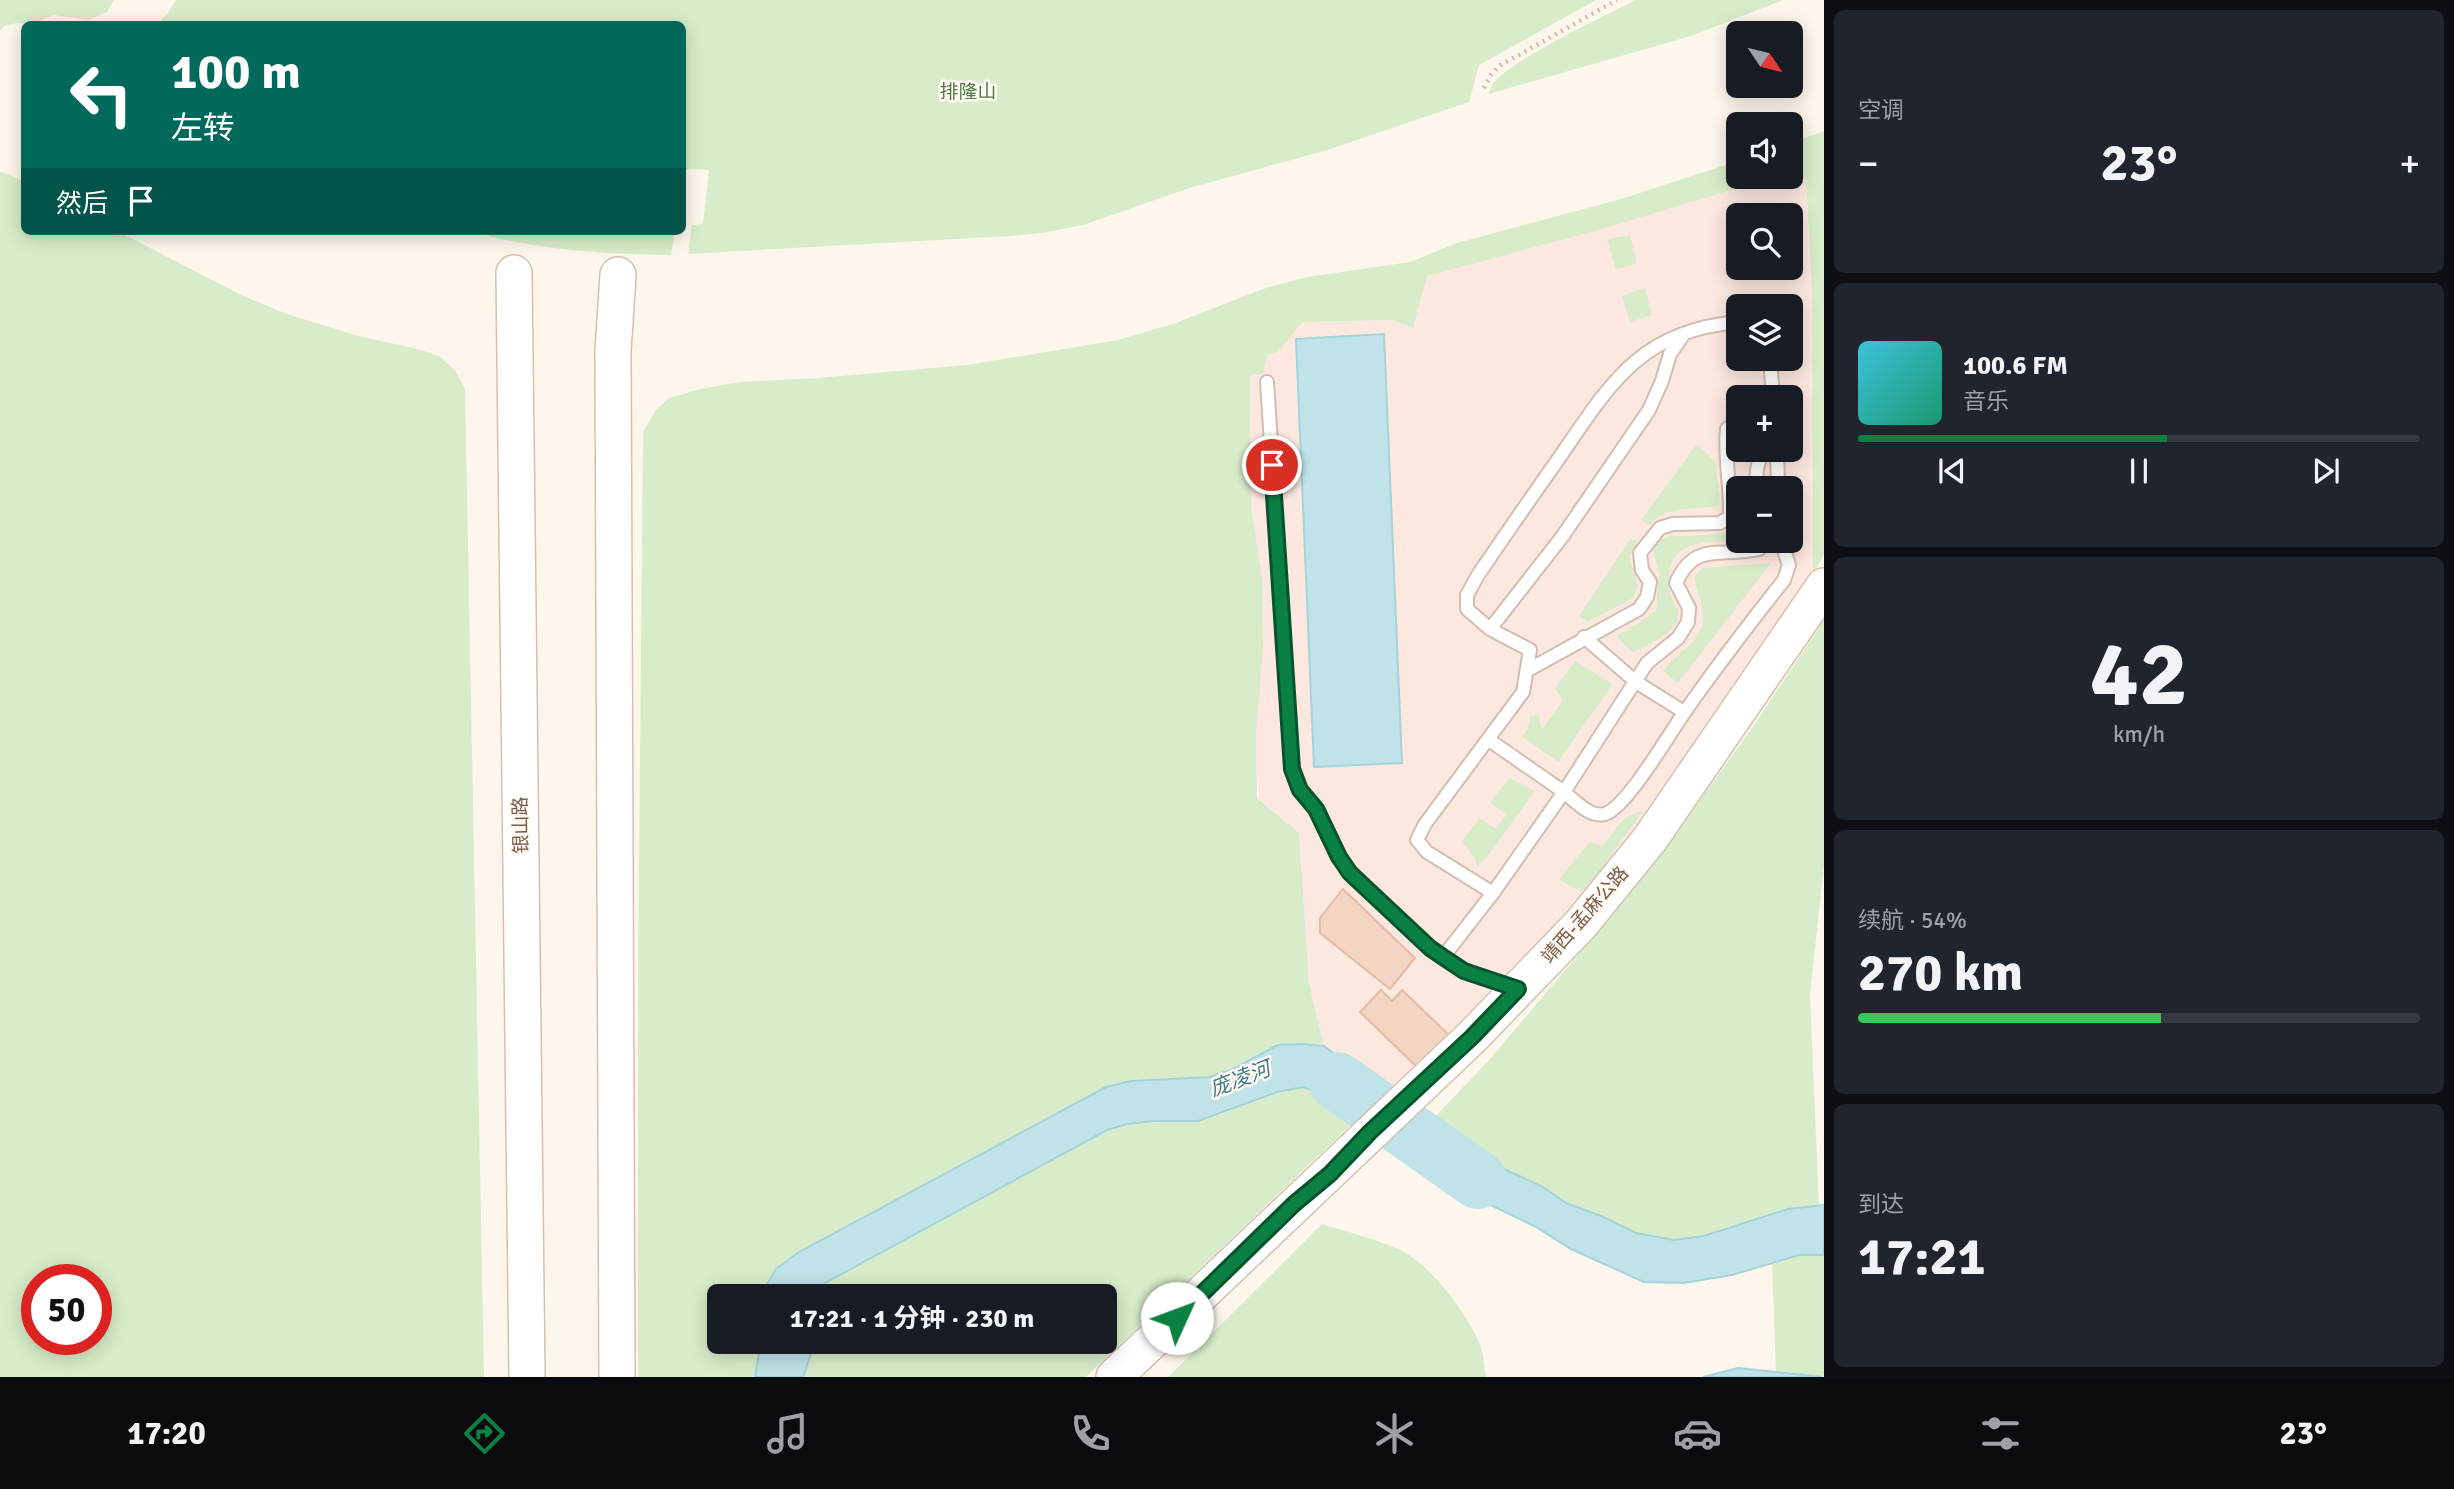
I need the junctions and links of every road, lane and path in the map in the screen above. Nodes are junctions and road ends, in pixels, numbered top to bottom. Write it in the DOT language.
graph roads {
  1 [pos="1618,0"];
  2 [pos="1484,88"];
  3 [pos="514,273"];
  4 [pos="618,275"];
  5 [pos="1726,323"];
  6 [pos="1686,331"];
  7 [pos="1267,382"];
  8 [pos="1726,436"];
  9 [pos="1726,552"];
  10 [pos="1785,553"];
  11 [pos="1824,586"];
  12 [pos="1490,629"];
  13 [pos="1584,638"];
  14 [pos="1528,670"];
  15 [pos="1636,682"];
  16 [pos="1684,712"];
  17 [pos="1489,740"];
  18 [pos="1564,792"];
  19 [pos="1493,893"];
  20 [pos="1443,957"];
  21 [pos="1518,989"];
  22 [pos="527,1377"];
  23 [pos="617,1377"];
  24 [pos="1114,1377"];
  1 -- 2 [label="path"];
  3 -- 22 [label="main road, 银山路"];
  4 -- 23 [label="main road"];
  5 -- 6 [label="lane"];
  6 -- 12 [label="lane"];
  6 -- 12 [label="lane"];
  7 -- 20 [label="lane"];
  8 -- 13 [label="lane"];
  9 -- 15 [label="lane"];
  10 -- 16 [label="lane"];
  11 -- 21 [label="main road, 靖西-孟麻公路"];
  12 -- 14 [label="lane"];
  13 -- 14 [label="lane"];
  13 -- 15 [label="lane"];
  14 -- 17 [label="lane"];
  15 -- 16 [label="lane"];
  15 -- 18 [label="lane"];
  16 -- 18 [label="lane"];
  17 -- 18 [label="lane"];
  17 -- 19 [label="lane"];
  18 -- 19 [label="lane"];
  19 -- 20 [label="lane"];
  20 -- 21 [label="lane"];
  21 -- 24 [label="main road, 靖西-孟麻公路"];
}
